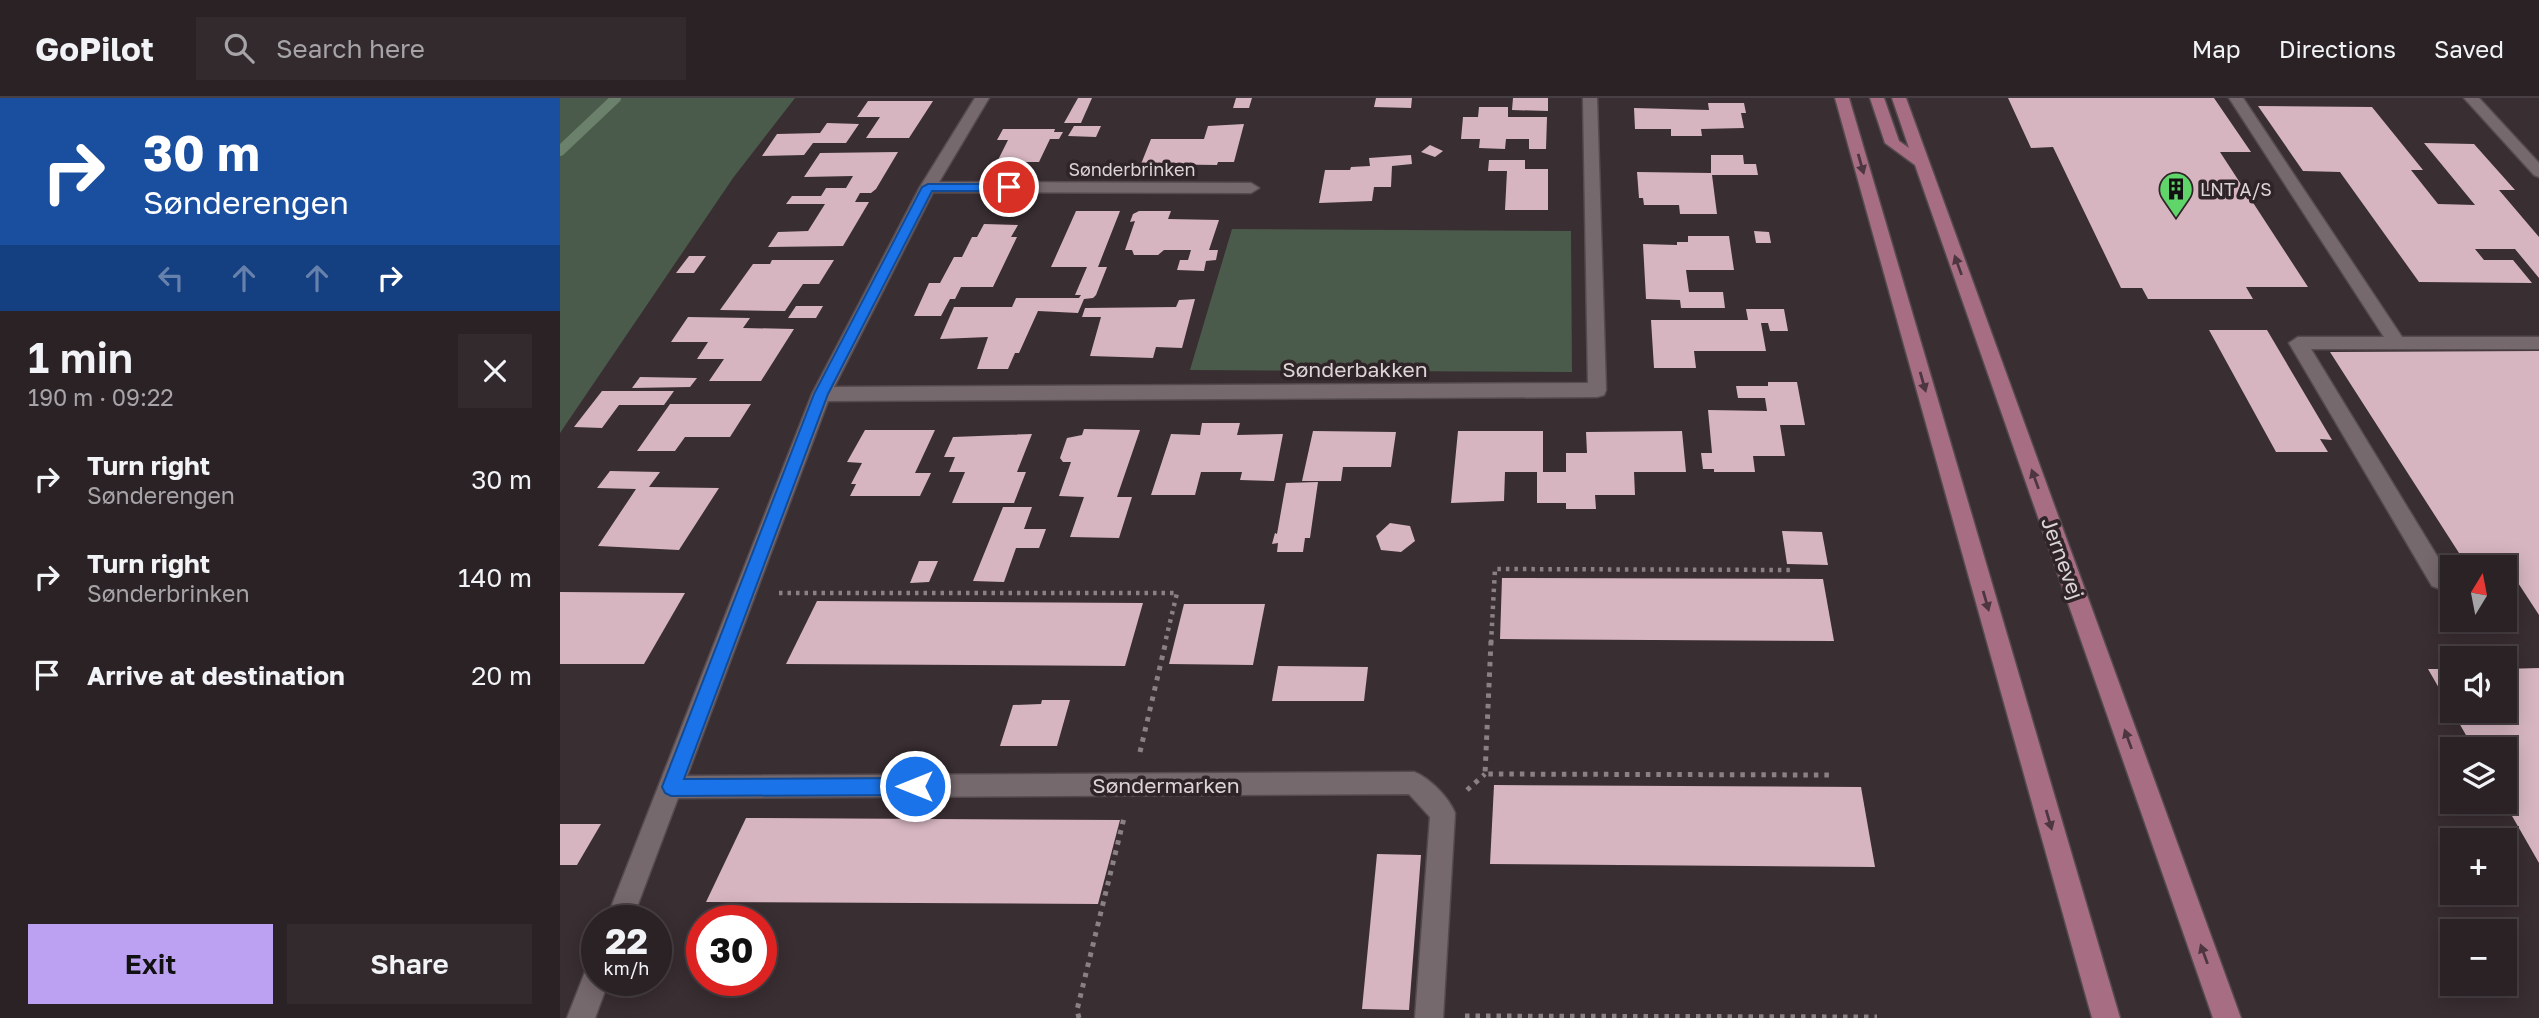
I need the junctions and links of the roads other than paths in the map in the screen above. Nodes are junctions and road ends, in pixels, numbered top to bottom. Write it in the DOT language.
graph roads {
  1 [pos="982,98"];
  2 [pos="1590,98"];
  3 [pos="1842,98"];
  4 [pos="1877,98"];
  5 [pos="1899,98"];
  6 [pos="2236,98"];
  7 [pos="2471,98"];
  8 [pos="1922,163"];
  9 [pos="2539,172"];
  10 [pos="928,187"];
  11 [pos="1251,188"];
  12 [pos="2397,343"];
  13 [pos="2539,343"];
  14 [pos="821,394"];
  15 [pos="2440,580"];
  16 [pos="671,787"];
  17 [pos="625,905"];
  18 [pos="590,996"];
  19 [pos="1429,1017"];
  20 [pos="581,1018"];
  21 [pos="2106,1018"];
  22 [pos="2227,1018"];
  1 -- 10 [label="street"];
  2 -- 14 [label="street, Sønderbakken"];
  3 -- 21 [label="main road, one-way"];
  4 -- 8 [label="main road"];
  5 -- 8 [label="main road, Jernevej"];
  6 -- 12 [label="street"];
  7 -- 9 [label="street"];
  22 -- 8 [label="main road, Jernevej, one-way"];
  10 -- 11 [label="street, Sønderbrinken"];
  10 -- 14 [label="street"];
  12 -- 13 [label="street"];
  12 -- 15 [label="street"];
  14 -- 16 [label="street"];
  16 -- 17 [label="street"];
  16 -- 19 [label="street, Søndermarken"];
  18 -- 20 [label="street"];
}
